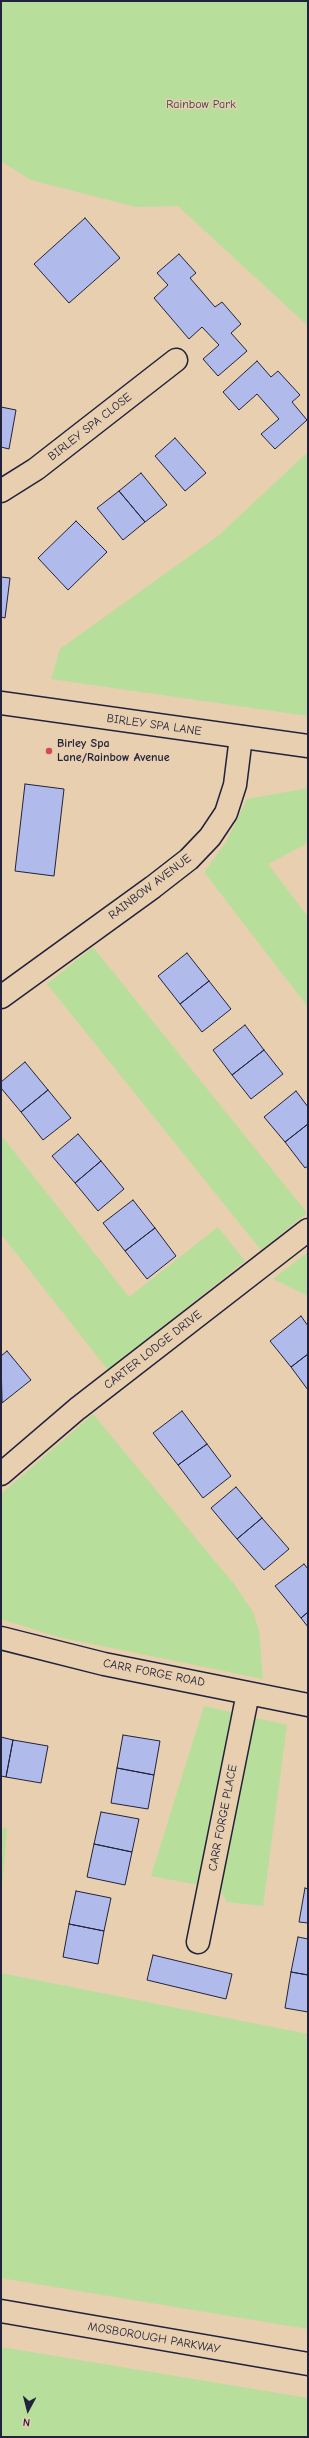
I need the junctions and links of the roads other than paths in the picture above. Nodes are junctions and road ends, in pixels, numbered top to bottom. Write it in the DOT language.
graph roads {
  1 [pos="176,360"];
  2 [pos="1,491"];
  3 [pos="1,703"];
  4 [pos="241,737"];
  5 [pos="308,746"];
  6 [pos="1,997"];
  7 [pos="308,1230"];
  8 [pos="1,1474"];
  9 [pos="1,1638"];
  10 [pos="248,1693"];
  11 [pos="308,1705"];
  12 [pos="198,1942"];
  13 [pos="1,2311"];
  14 [pos="308,2364"];
  1 -- 2 [label="main road, BIRLEY SPA CLOSE"];
  3 -- 4 [label="main road, BIRLEY SPA LANE"];
  4 -- 5 [label="main road, BIRLEY SPA LANE"];
  4 -- 6 [label="main road, RAINBOW AVENUE"];
  7 -- 8 [label="main road, CARTER LODGE DRIVE"];
  9 -- 10 [label="main road, CARR FORGE ROAD"];
  10 -- 11 [label="main road, CARR FORGE ROAD"];
  10 -- 12 [label="main road, CARR FORGE PLACE"];
  13 -- 14 [label="main road, MOSBOROUGH PARKWAY"];
}
